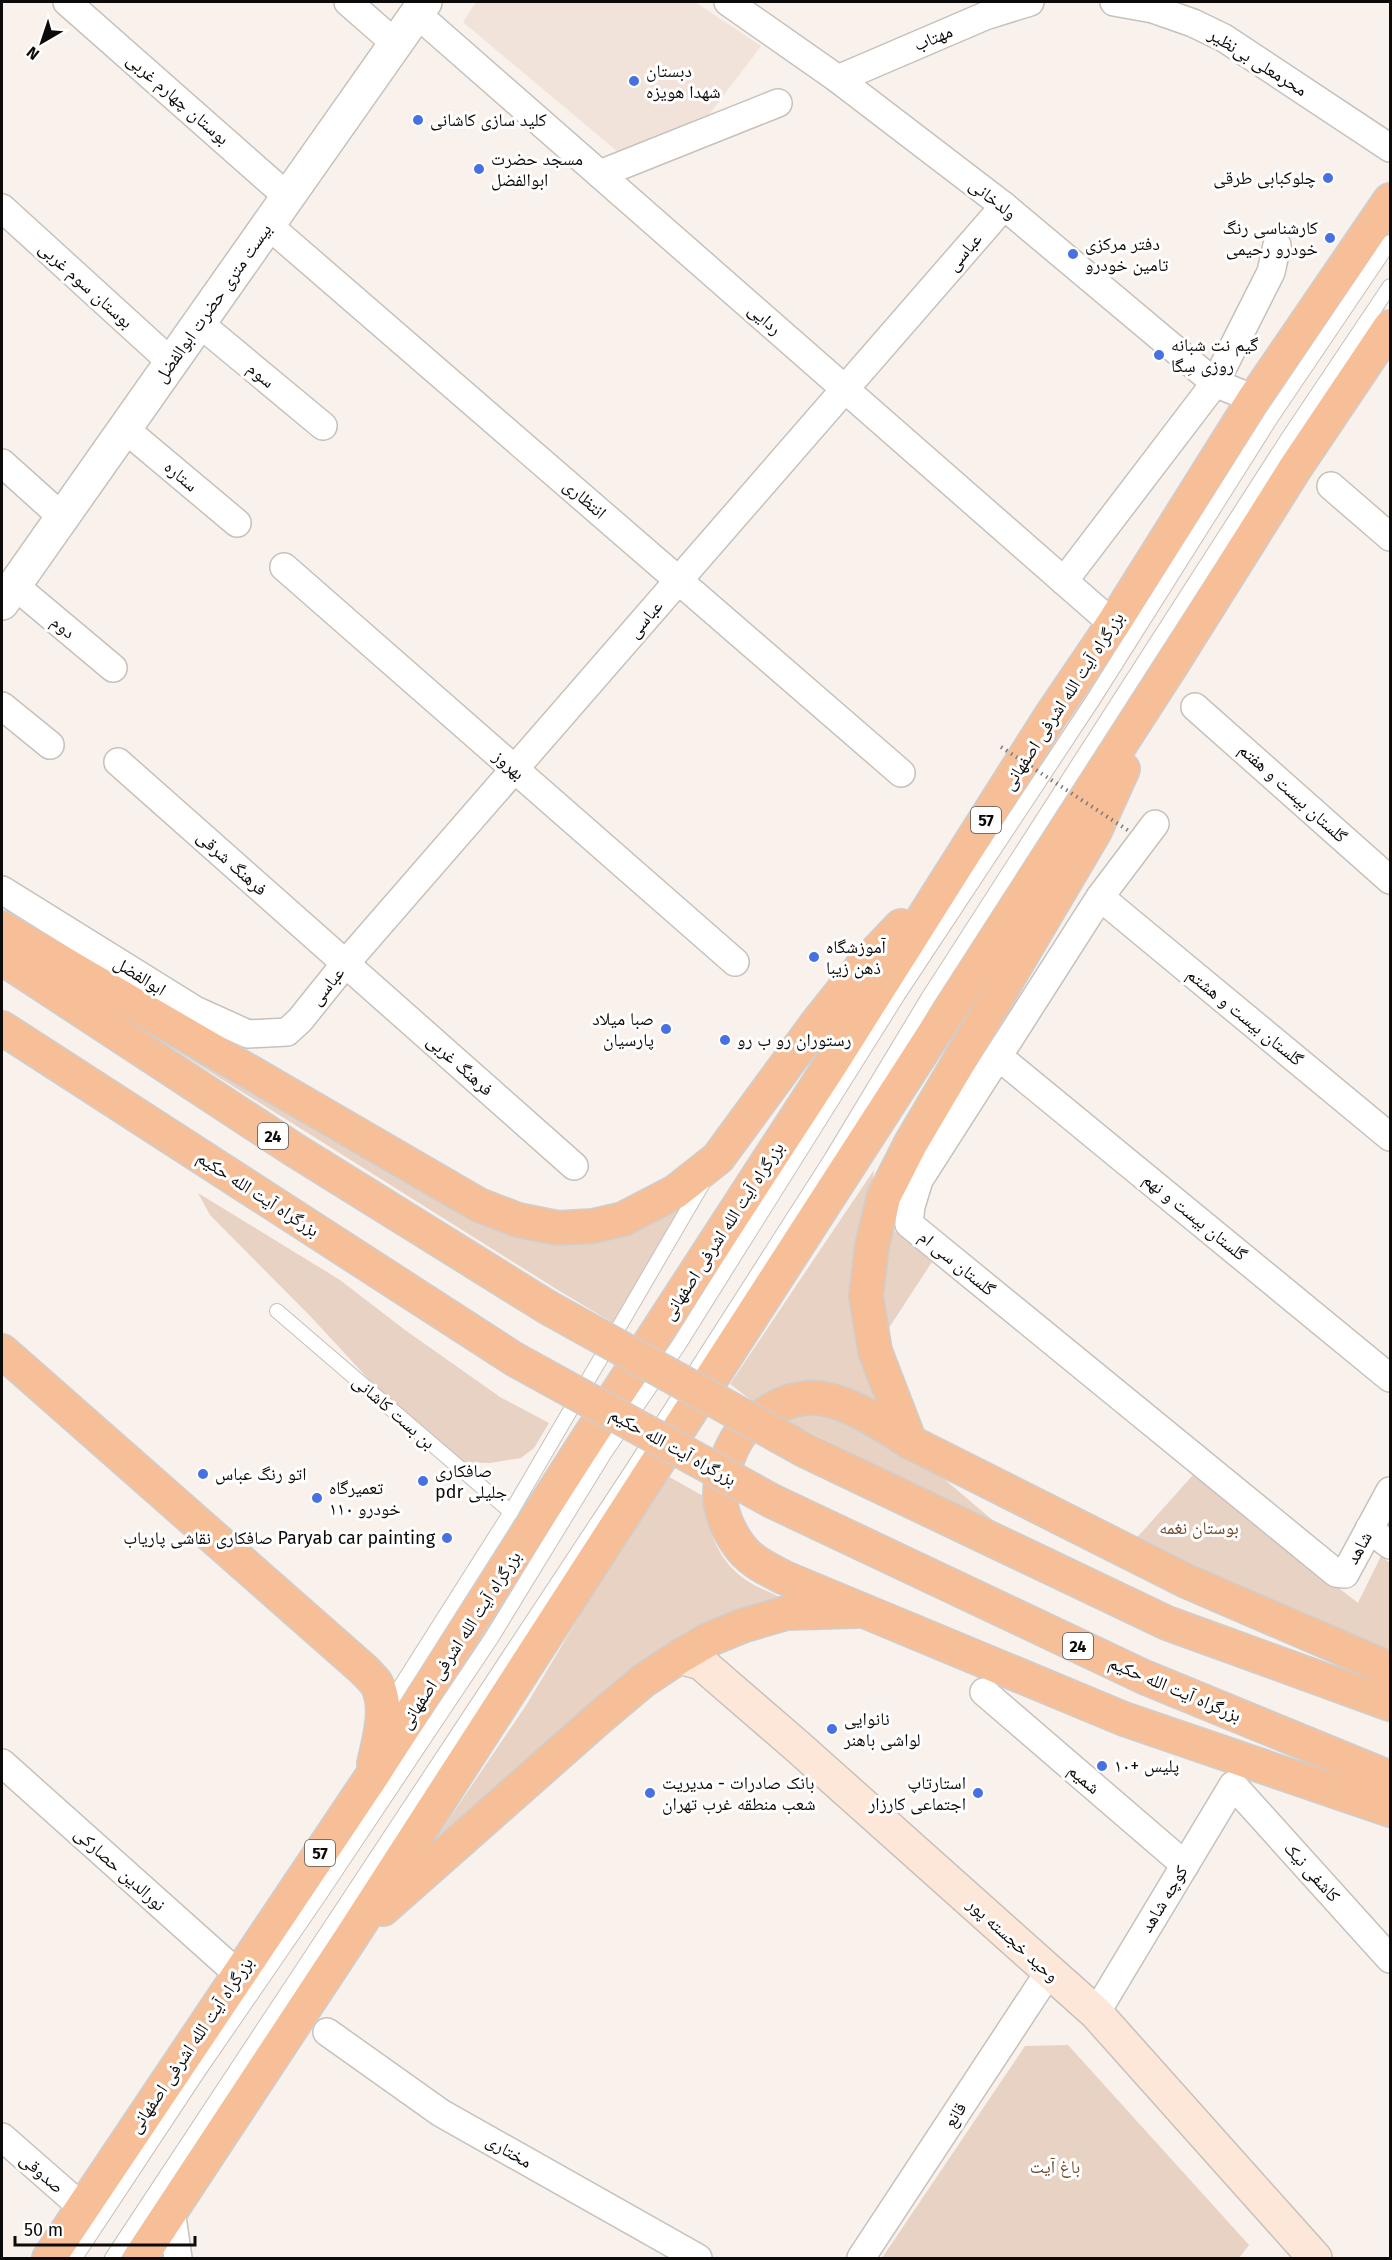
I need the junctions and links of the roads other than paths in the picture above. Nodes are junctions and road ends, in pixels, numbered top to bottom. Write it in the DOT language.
graph roads {
  1 [pos="67,2"];
  2 [pos="348,2"];
  3 [pos="728,2"];
  4 [pos="1030,2"];
  5 [pos="1114,2"];
  6 [pos="421,8"];
  7 [pos="396,45"];
  8 [pos="837,79"];
  9 [pos="778,103"];
  10 [pos="1387,138"];
  11 [pos="600,174"];
  12 [pos="288,197"];
  13 [pos="1390,200"];
  14 [pos="1004,206"];
  15 [pos="2,208"];
  16 [pos="268,225"];
  17 [pos="1390,242"];
  18 [pos="1276,245"];
  19 [pos="1390,286"];
  20 [pos="199,323"];
  21 [pos="1390,327"];
  22 [pos="171,362"];
  23 [pos="1215,383"];
  24 [pos="845,389"];
  25 [pos="1254,399"];
  26 [pos="322,426"];
  27 [pos="124,429"];
  28 [pos="2,463"];
  29 [pos="1330,486"];
  30 [pos="62,517"];
  31 [pos="237,523"];
  32 [pos="1390,537"];
  33 [pos="284,567"];
  34 [pos="679,580"];
  35 [pos="1064,582"];
  36 [pos="8,594"];
  37 [pos="1113,624"];
  38 [pos="1171,666"];
  39 [pos="113,668"];
  40 [pos="2,706"];
  41 [pos="1195,707"];
  42 [pos="50,745"];
  43 [pos="118,762"];
  44 [pos="514,769"];
  45 [pos="901,773"];
  46 [pos="1155,824"];
  47 [pos="952,873"];
  48 [pos="1390,880"];
  49 [pos="2,890"];
  50 [pos="1100,897"];
  51 [pos="2,928"];
  52 [pos="2,958"];
  53 [pos="735,962"];
  54 [pos="345,964"];
  55 [pos="2,1028"];
  56 [pos="287,1032"];
  57 [pos="999,1057"];
  58 [pos="1390,1137"];
  59 [pos="718,1158"];
  60 [pos="574,1166"];
  61 [pos="277,1311"];
  62 [pos="2,1351"];
  63 [pos="1390,1378"];
  64 [pos="910,1442"];
  65 [pos="1390,1491"];
  66 [pos="511,1512"];
  67 [pos="1380,1537"];
  68 [pos="1344,1574"];
  69 [pos="867,1610"];
  70 [pos="679,1656"];
  71 [pos="1390,1668"];
  72 [pos="984,1692"];
  73 [pos="1390,1704"];
  74 [pos="381,1715"];
  75 [pos="2,1763"];
  76 [pos="372,1776"];
  77 [pos="1390,1778"];
  78 [pos="1233,1785"];
  79 [pos="1390,1810"];
  80 [pos="1185,1865"];
  81 [pos="350,1939"];
  82 [pos="1390,1959"];
  83 [pos="1049,1972"];
  84 [pos="238,1974"];
  85 [pos="1096,2013"];
  86 [pos="327,2032"];
  87 [pos="2,2137"];
  88 [pos="82,2208"];
  89 [pos="171,2210"];
  90 [pos="49,2259"];
  91 [pos="75,2259"];
  92 [pos="112,2259"];
  93 [pos="140,2259"];
  94 [pos="178,2259"];
  95 [pos="698,2259"];
  96 [pos="861,2259"];
  97 [pos="1315,2259"];
  1 -- 12 [label="street, بوستان چهارم غربی"];
  2 -- 7 [label="street"];
  3 -- 8 [label="street, ولدخانی"];
  4 -- 8 [label="street, مهتاب"];
  5 -- 10 [label="street, محرمعلی بی‌نظیر"];
  6 -- 7 [label="street, بیست متری حضرت ابوالفضل"];
  6 -- 11 [label="street, ردایی"];
  7 -- 12 [label="street, بیست متری حضرت ابوالفضل"];
  8 -- 14 [label="street, ولدخانی"];
  9 -- 11 [label="street"];
  11 -- 24 [label="street, ردایی"];
  12 -- 16 [label="street, بیست متری حضرت ابوالفضل"];
  13 -- 25 [label="highway, بزرگراه آیت الله اشرفی اصفهانی / 57"];
  14 -- 23 [label="street, ولدخانی"];
  14 -- 24 [label="street, عباسی"];
  15 -- 22 [label="street, بوستان سوم غربی"];
  16 -- 20 [label="street, بیست متری حضرت ابوالفضل"];
  16 -- 34 [label="street, انتظاری"];
  17 -- 91 [label="lane"];
  18 -- 23 [label="street"];
  19 -- 92 [label="lane"];
  20 -- 22 [label="street, بیست متری حضرت ابوالفضل"];
  20 -- 26 [label="street, سوم"];
  21 -- 38 [label="highway"];
  22 -- 27 [label="street, بیست متری حضرت ابوالفضل"];
  23 -- 25 [label="street, ولدخانی"];
  23 -- 35 [label="street"];
  24 -- 34 [label="street, عباسی"];
  24 -- 35 [label="street, ردایی"];
  25 -- 37 [label="highway, بزرگراه آیت الله اشرفی اصفهانی / 57"];
  27 -- 30 [label="street, بیست متری حضرت ابوالفضل"];
  27 -- 31 [label="street, ستاره"];
  28 -- 30 [label="street"];
  29 -- 32 [label="street"];
  30 -- 36 [label="street, بیست متری حضرت ابوالفضل"];
  33 -- 44 [label="street, بهروز"];
  34 -- 44 [label="street, عباسی"];
  34 -- 45 [label="street, انتظاری"];
  35 -- 37 [label="street, ردایی"];
  36 -- 39 [label="street, دوم"];
  37 -- 47 [label="highway, بزرگراه آیت الله اشرفی اصفهانی / 57"];
  38 -- 64 [label="highway"];
  38 -- 81 [label="highway"];
  40 -- 42 [label="street"];
  41 -- 48 [label="street, گلستان بیست و هفتم"];
  43 -- 54 [label="street, فرهنگ شرقی"];
  44 -- 53 [label="street, بهروز"];
  44 -- 54 [label="street, عباسی"];
  46 -- 50 [label="street, گلستان سی ام"];
  47 -- 59 [label="highway"];
  47 -- 76 [label="highway, بزرگراه آیت الله اشرفی اصفهانی / 57"];
  49 -- 56 [label="street, ابوالفضل"];
  50 -- 57 [label="street, گلستان سی ام"];
  50 -- 58 [label="street, گلستان بیست و هشتم"];
  51 -- 59 [label="highway"];
  52 -- 73 [label="highway, 24, bridge"];
  54 -- 56 [label="street, عباسی"];
  54 -- 60 [label="street, فرهنگ غربی"];
  55 -- 77 [label="highway, بزرگراه آیت الله حکیم / 24, bridge"];
  57 -- 63 [label="street, گلستان بیست و نهم"];
  57 -- 68 [label="street, گلستان سی ام"];
  59 -- 66 [label="lane"];
  61 -- 66 [label="lane, بن بست کاشانی"];
  62 -- 74 [label="highway"];
  64 -- 69 [label="highway"];
  64 -- 71 [label="highway"];
  65 -- 67 [label="street, شاهد"];
  66 -- 74 [label="lane"];
  67 -- 68 [label="street, شاهد"];
  69 -- 70 [label="highway"];
  69 -- 79 [label="highway"];
  70 -- 81 [label="highway"];
  70 -- 83 [label="main road, وحید خجسته پور"];
  72 -- 80 [label="street, شمیم"];
  74 -- 76 [label="highway"];
  75 -- 84 [label="street, نورالدین حصارکی"];
  76 -- 84 [label="highway, بزرگراه آیت الله اشرفی اصفهانی / 57"];
  78 -- 80 [label="street, کوچه شاهد"];
  78 -- 82 [label="street, کاشفی نیک"];
  80 -- 85 [label="street, کوچه شاهد"];
  81 -- 89 [label="highway"];
  83 -- 85 [label="main road, وحید خجسته پور"];
  83 -- 96 [label="street, قانع"];
  84 -- 88 [label="highway, بزرگراه آیت الله اشرفی اصفهانی / 57"];
  85 -- 97 [label="main road, وحید خجسته پور"];
  86 -- 95 [label="street, مختاری"];
  87 -- 88 [label="street, صدوقی"];
  88 -- 90 [label="highway, بزرگراه آیت الله اشرفی اصفهانی / 57"];
  89 -- 93 [label="highway"];
  89 -- 94 [label="street"];
}
